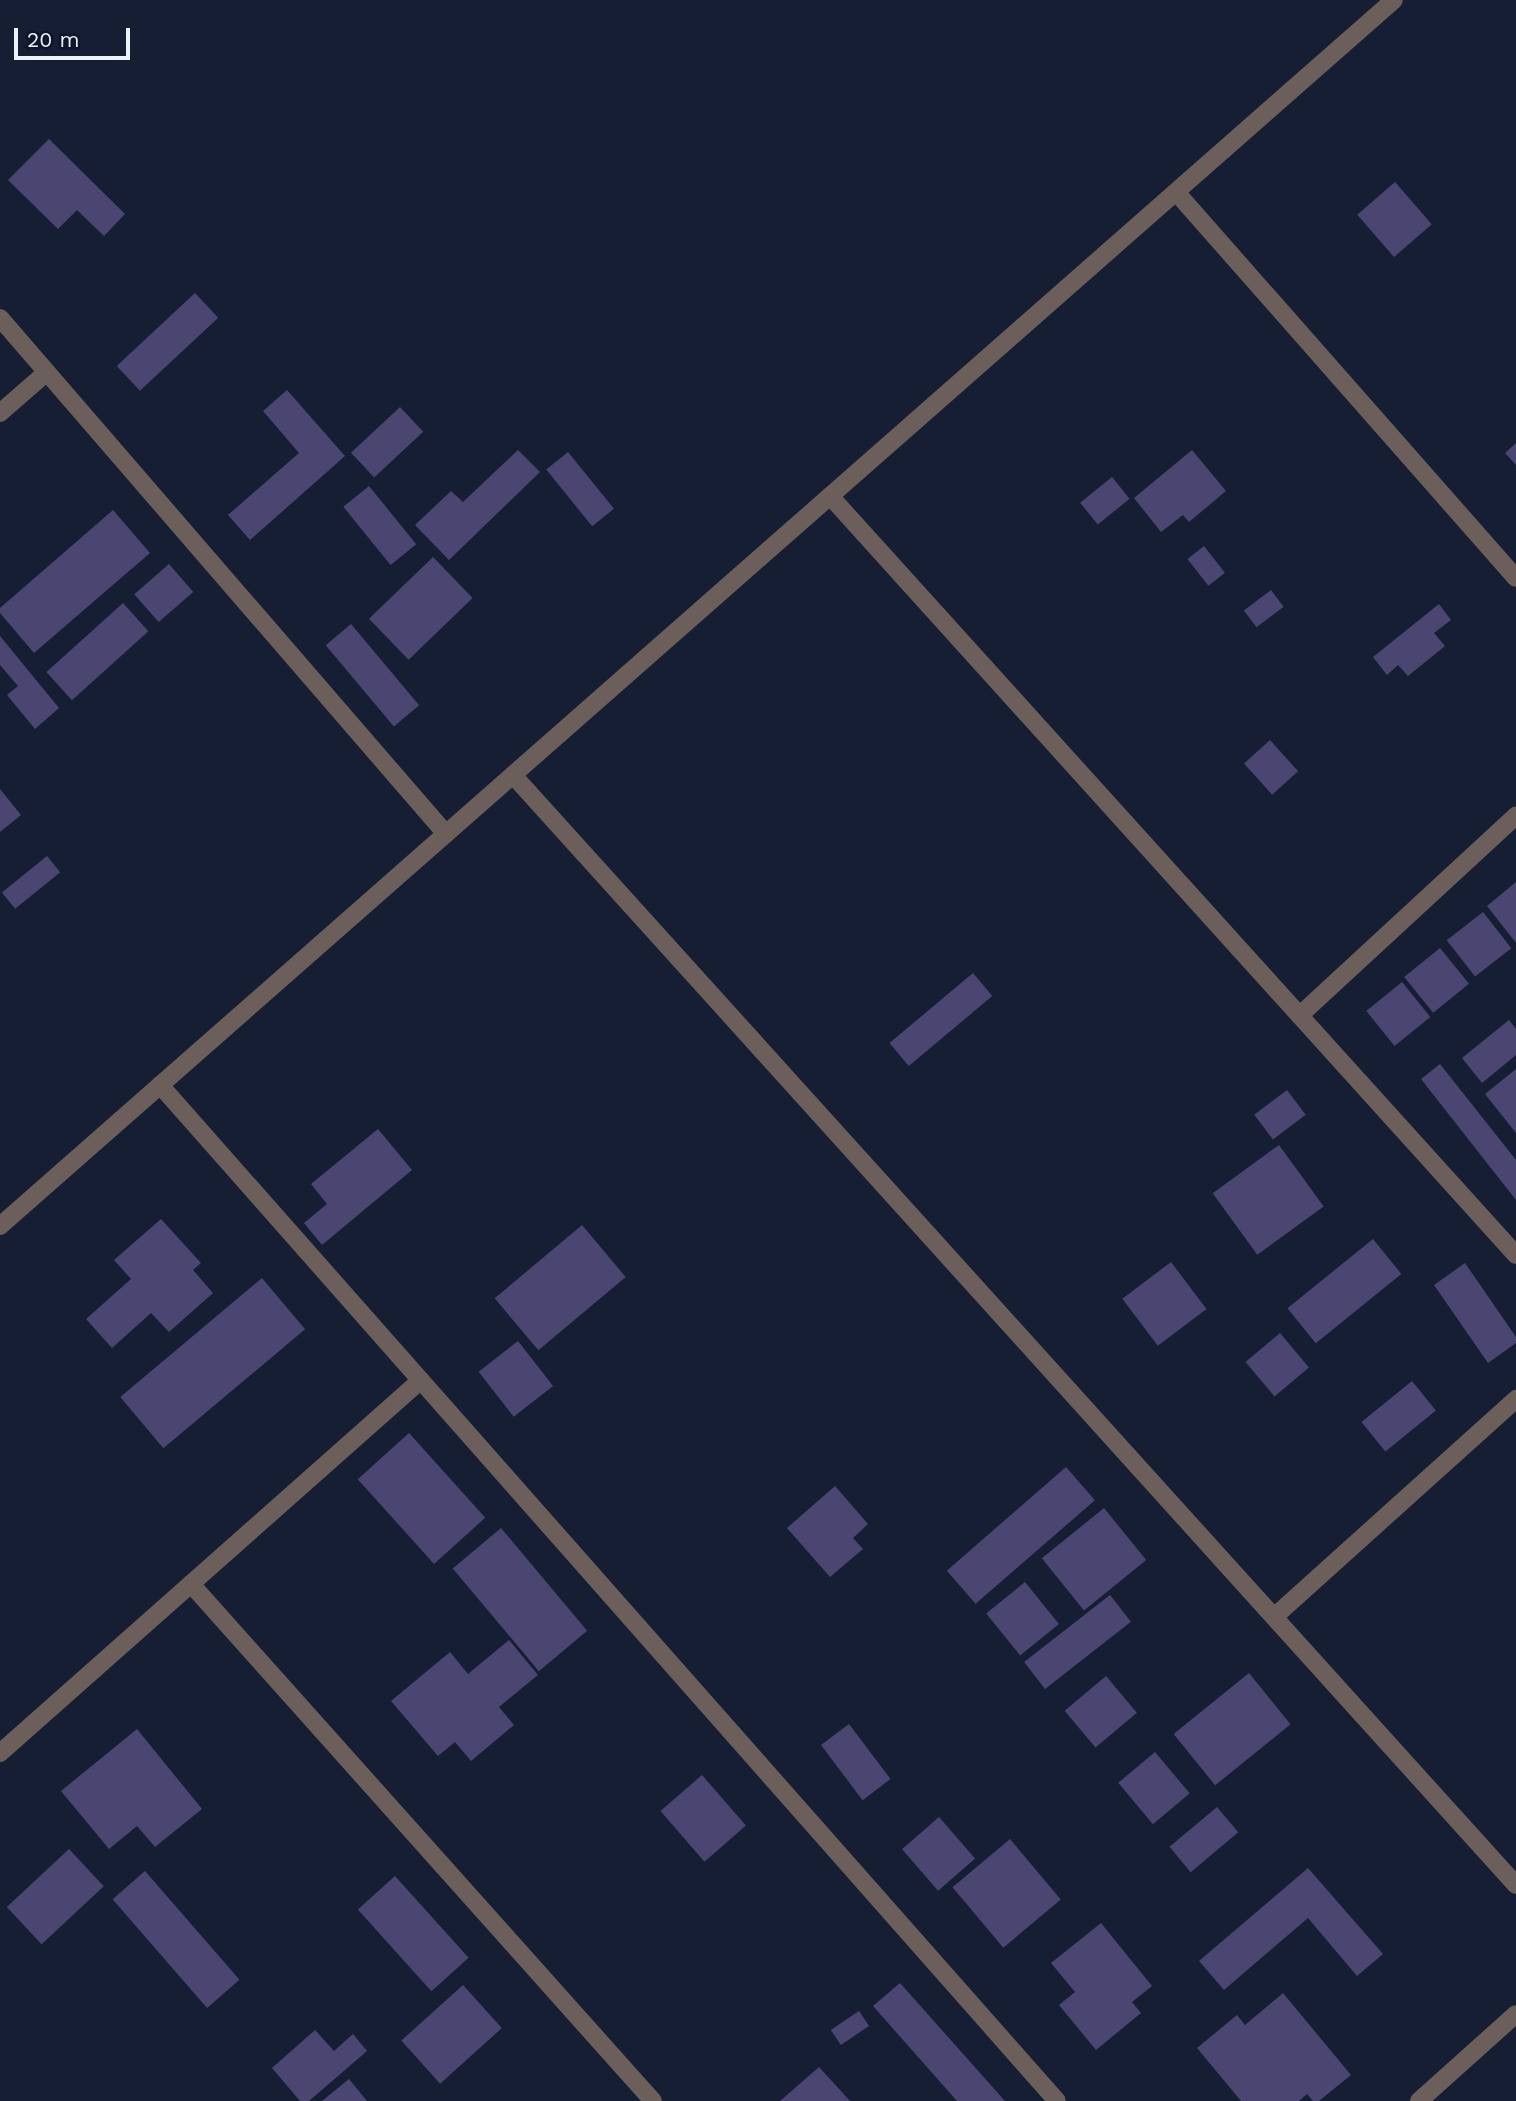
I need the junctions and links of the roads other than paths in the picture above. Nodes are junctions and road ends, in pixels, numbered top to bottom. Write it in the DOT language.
graph roads {
  1 [pos="1394,0"];
  2 [pos="1176,192"];
  3 [pos="0,318"];
  4 [pos="47,372"];
  5 [pos="0,413"];
  6 [pos="830,496"];
  7 [pos="1516,578"];
  8 [pos="513,775"];
  9 [pos="1516,816"];
  10 [pos="446,834"];
  11 [pos="1300,1015"];
  12 [pos="160,1085"];
  13 [pos="0,1226"];
  14 [pos="1516,1255"];
  15 [pos="421,1380"];
  16 [pos="1516,1399"];
  17 [pos="191,1584"];
  18 [pos="1274,1616"];
  19 [pos="0,1753"];
  20 [pos="1516,1885"];
  21 [pos="1516,2014"];
  22 [pos="653,2101"];
  23 [pos="1057,2101"];
  24 [pos="1419,2101"];
  1 -- 2 [label="street"];
  2 -- 6 [label="street"];
  2 -- 7 [label="street"];
  3 -- 4 [label="street"];
  4 -- 5 [label="street"];
  4 -- 10 [label="street"];
  6 -- 8 [label="street"];
  6 -- 11 [label="street"];
  8 -- 10 [label="street"];
  8 -- 18 [label="street"];
  9 -- 11 [label="street"];
  10 -- 12 [label="street"];
  11 -- 14 [label="street"];
  12 -- 13 [label="street"];
  12 -- 15 [label="street"];
  15 -- 17 [label="street"];
  15 -- 23 [label="street"];
  16 -- 18 [label="street"];
  17 -- 19 [label="street"];
  17 -- 22 [label="street"];
  18 -- 20 [label="street"];
  21 -- 24 [label="street"];
}
